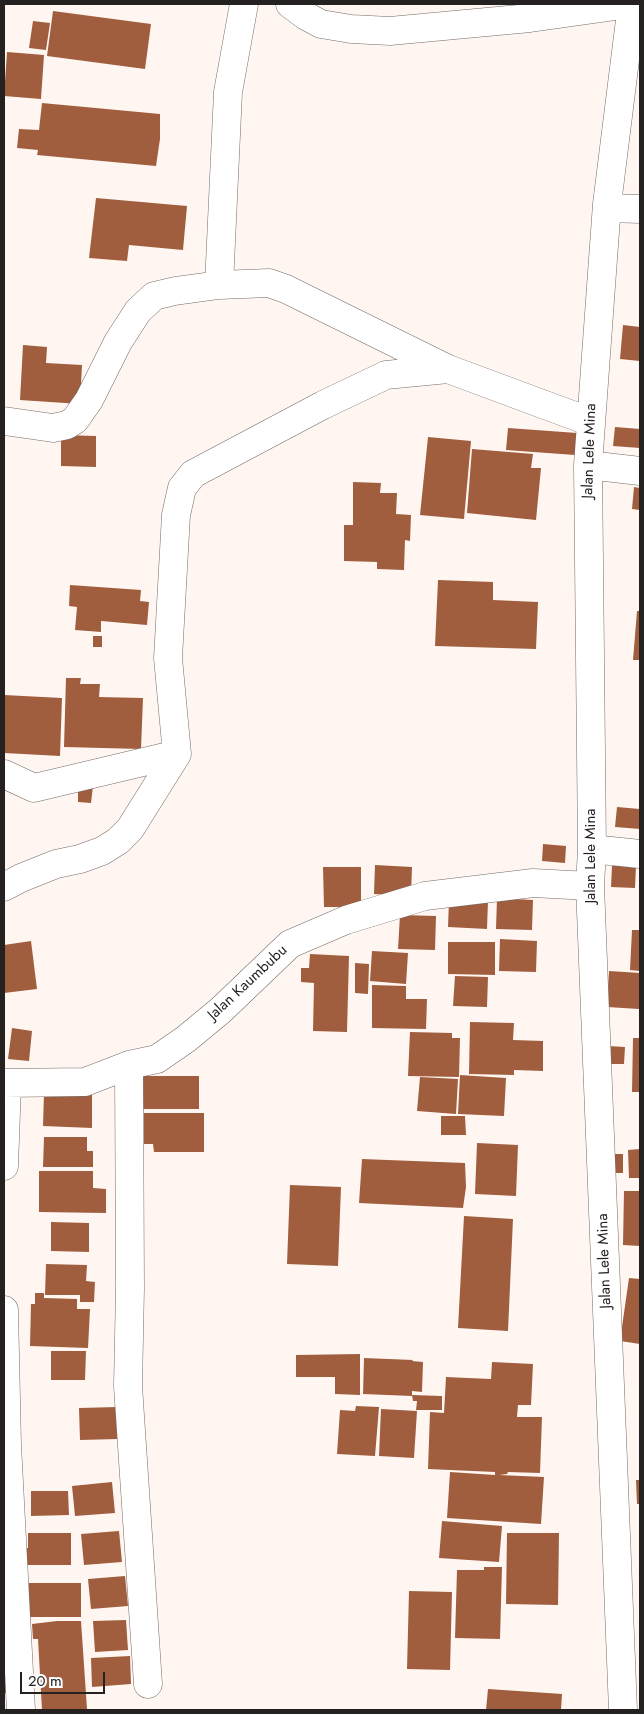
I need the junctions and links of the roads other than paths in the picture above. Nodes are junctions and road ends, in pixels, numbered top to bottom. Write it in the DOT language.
graph roads {
  1 [pos="244,4"];
  2 [pos="290,4"];
  3 [pos="631,4"];
  4 [pos="607,208"];
  5 [pos="640,209"];
  6 [pos="219,285"];
  7 [pos="448,369"];
  8 [pos="4,421"];
  9 [pos="590,422"];
  10 [pos="588,465"];
  11 [pos="640,471"];
  12 [pos="178,754"];
  13 [pos="4,774"];
  14 [pos="592,849"];
  15 [pos="640,854"];
  16 [pos="590,886"];
  17 [pos="4,888"];
  18 [pos="129,1064"];
  19 [pos="5,1084"];
  20 [pos="4,1166"];
  21 [pos="4,1310"];
  22 [pos="148,1684"];
  23 [pos="628,1700"];
  24 [pos="21,1710"];
  1 -- 6 [label="street"];
  2 -- 3 [label="street"];
  3 -- 4 [label="street, Jalan Lele Mina"];
  4 -- 5 [label="street"];
  4 -- 9 [label="street, Jalan Lele Mina"];
  6 -- 7 [label="street"];
  6 -- 8 [label="street"];
  7 -- 9 [label="street"];
  7 -- 12 [label="street"];
  9 -- 10 [label="street, Jalan Lele Mina"];
  10 -- 11 [label="street"];
  10 -- 14 [label="street, Jalan Lele Mina"];
  12 -- 13 [label="street"];
  12 -- 17 [label="street"];
  14 -- 15 [label="street"];
  14 -- 16 [label="street, Jalan Lele Mina"];
  16 -- 18 [label="street, Jalan Kaumbubu"];
  16 -- 23 [label="street, Jalan Lele Mina"];
  18 -- 19 [label="street, Jalan Kaumbubu"];
  18 -- 22 [label="street"];
  19 -- 20 [label="street"];
  21 -- 24 [label="street"];
}
